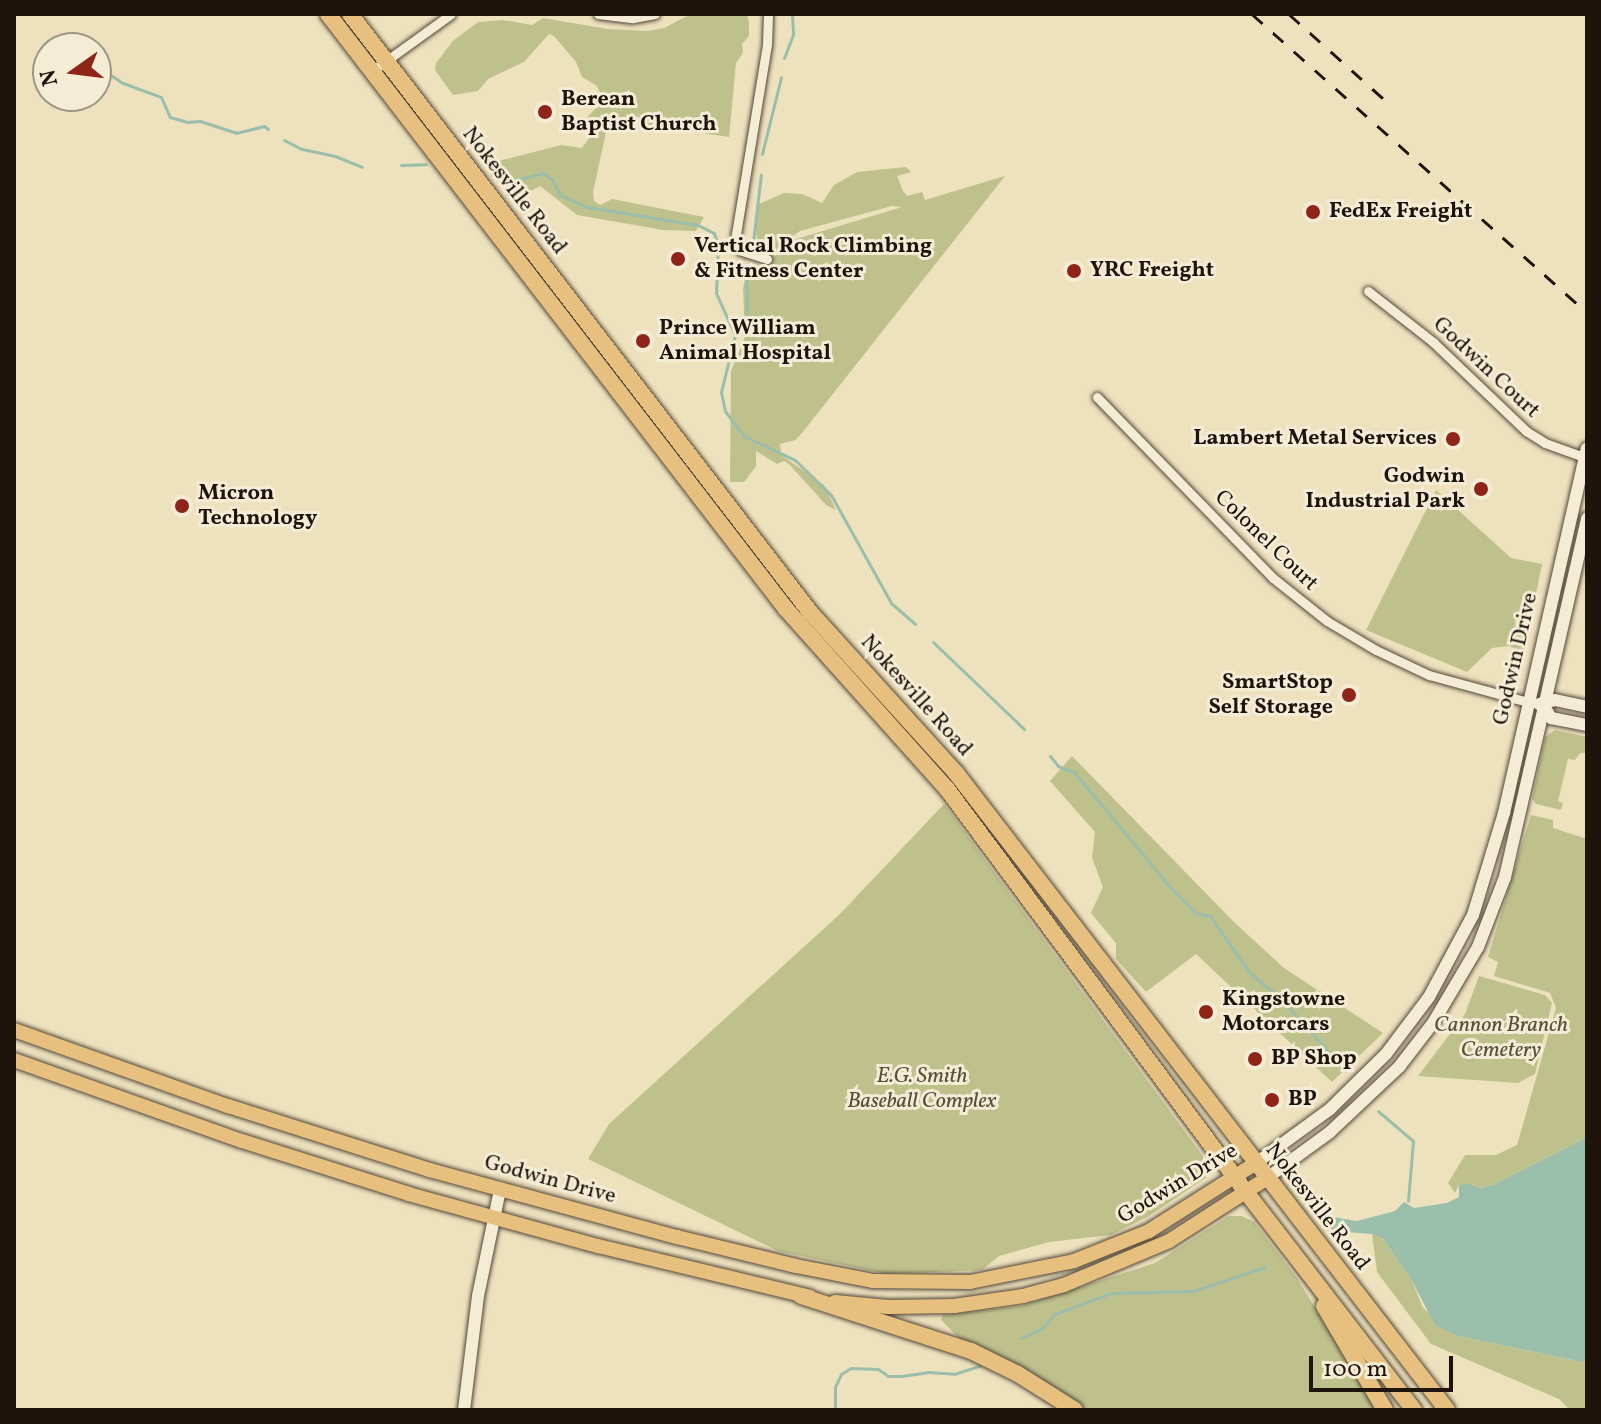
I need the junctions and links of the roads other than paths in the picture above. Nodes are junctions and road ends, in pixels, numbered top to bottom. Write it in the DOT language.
graph roads {
  1 [pos="328,14"];
  2 [pos="350,14"];
  3 [pos="451,14"];
  4 [pos="598,14"];
  5 [pos="655,14"];
  6 [pos="768,14"];
  7 [pos="379,66"];
  8 [pos="767,259"];
  9 [pos="1368,291"];
  10 [pos="1097,397"];
  11 [pos="1586,454"];
  12 [pos="1587,518"];
  13 [pos="1528,702"];
  14 [pos="1544,706"];
  15 [pos="1587,707"];
  16 [pos="1587,725"];
  17 [pos="1448,966"];
  18 [pos="1464,974"];
  19 [pos="14,1030"];
  20 [pos="14,1060"];
  21 [pos="1256,1163"];
  22 [pos="1235,1177"];
  23 [pos="1267,1178"];
  24 [pos="500,1190"];
  25 [pos="1246,1192"];
  26 [pos="493,1217"];
  27 [pos="1305,1269"];
  28 [pos="801,1296"];
  29 [pos="464,1410"];
  30 [pos="1075,1410"];
  31 [pos="1385,1410"];
  32 [pos="1414,1410"];
  33 [pos="1450,1410"];
  1 -- 7 [label="highway, Nokesville Road"];
  2 -- 7 [label="highway, Nokesville Road"];
  3 -- 7 [label="street"];
  4 -- 5 [label="street"];
  6 -- 8 [label="street"];
  7 -- 21 [label="highway, Nokesville Road"];
  7 -- 22 [label="highway, Nokesville Road"];
  9 -- 11 [label="street, Godwin Court"];
  10 -- 13 [label="street, Colonel Court"];
  11 -- 13 [label="street, Godwin Drive"];
  12 -- 14 [label="street, Godwin Drive"];
  13 -- 14 [label="street"];
  13 -- 17 [label="street, Godwin Drive"];
  14 -- 15 [label="street"];
  14 -- 16 [label="street"];
  14 -- 18 [label="street, Godwin Drive"];
  17 -- 18 [label="street"];
  17 -- 21 [label="street, Godwin Drive"];
  18 -- 23 [label="street, Godwin Drive"];
  19 -- 24 [label="main road, Godwin Drive"];
  20 -- 26 [label="main road, Godwin Drive"];
  21 -- 22 [label="main road, Godwin Drive"];
  21 -- 23 [label="highway, Nokesville Road"];
  22 -- 24 [label="main road, Godwin Drive"];
  22 -- 25 [label="highway, Nokesville Road"];
  23 -- 25 [label="main road, Godwin Drive"];
  23 -- 33 [label="highway, Nokesville Road"];
  24 -- 26 [label="street"];
  25 -- 27 [label="highway, Nokesville Road"];
  25 -- 28 [label="main road, Godwin Drive"];
  26 -- 28 [label="main road, Godwin Drive"];
  26 -- 29 [label="street"];
  27 -- 31 [label="highway"];
  27 -- 32 [label="highway, Nokesville Road"];
  28 -- 30 [label="highway"];
}
